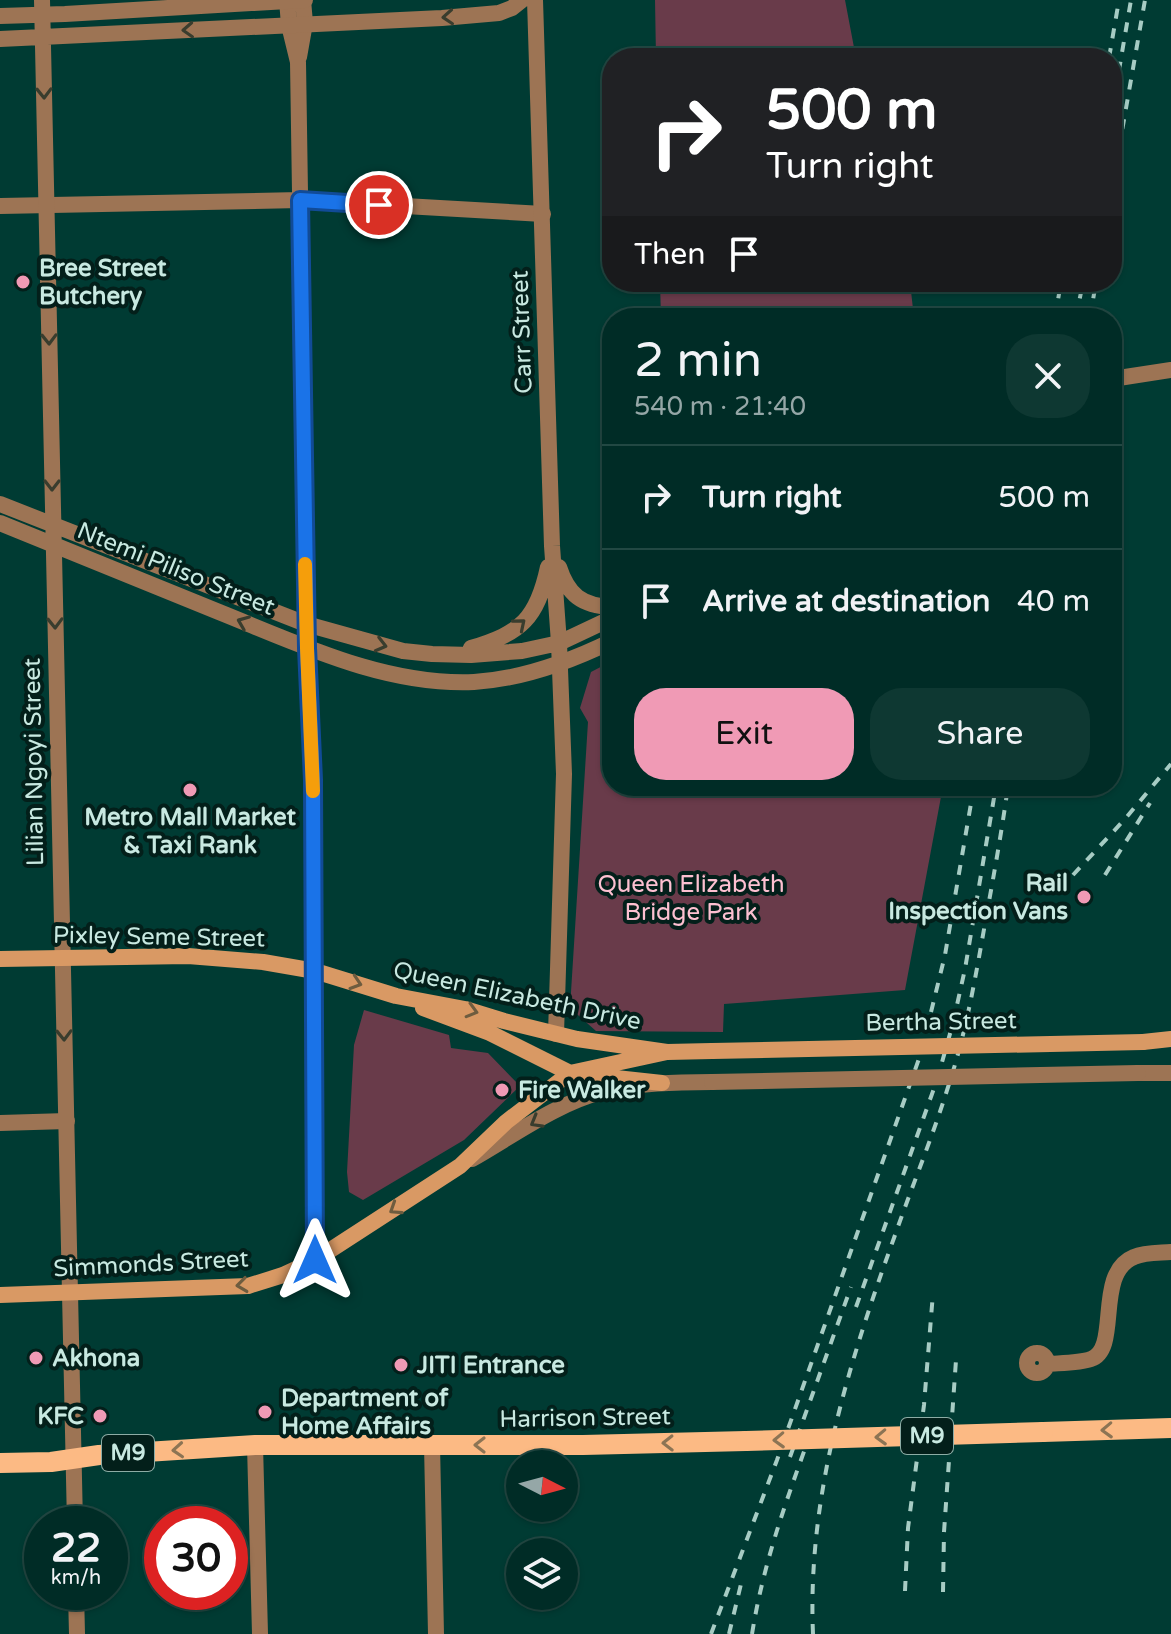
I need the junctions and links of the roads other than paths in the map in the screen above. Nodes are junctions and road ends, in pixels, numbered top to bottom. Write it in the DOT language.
graph roads {
  1 [pos="287,0"];
  2 [pos="304,0"];
  3 [pos="522,0"];
  4 [pos="535,0"];
  5 [pos="42,7"];
  6 [pos="0,16"];
  7 [pos="297,24"];
  8 [pos="43,38"];
  9 [pos="0,39"];
  10 [pos="300,200"];
  11 [pos="47,205"];
  12 [pos="0,206"];
  13 [pos="543,214"];
  14 [pos="1171,370"];
  15 [pos="1122,377"];
  16 [pos="0,504"];
  17 [pos="0,523"];
  18 [pos="52,525"];
  19 [pos="54,545"];
  20 [pos="552,546"];
  21 [pos="602,606"];
  22 [pos="602,623"];
  23 [pos="306,624"];
  24 [pos="559,643"];
  25 [pos="602,646"];
  26 [pos="307,648"];
  27 [pos="449,654"];
  28 [pos="559,662"];
  29 [pos="62,957"];
  30 [pos="0,959"];
  31 [pos="315,971"];
  32 [pos="396,996"];
  33 [pos="556,1034"];
  34 [pos="1171,1039"];
  35 [pos="712,1051"];
  36 [pos="667,1052"];
  37 [pos="570,1073"];
  38 [pos="1171,1073"];
  39 [pos="662,1083"];
  40 [pos="67,1121"];
  41 [pos="0,1123"];
  42 [pos="460,1166"];
  43 [pos="1171,1252"];
  44 [pos="315,1260"];
  45 [pos="70,1293"];
  46 [pos="0,1295"];
  47 [pos="1048,1364"];
  48 [pos="1171,1428"];
  49 [pos="255,1445"];
  50 [pos="432,1445"];
  51 [pos="73,1459"];
  52 [pos="0,1463"];
  53 [pos="74,1506"];
  54 [pos="76,1610"];
  55 [pos="77,1634"];
  56 [pos="260,1634"];
  57 [pos="436,1634"];
  1 -- 2 [label="street"];
  1 -- 5 [label="street"];
  1 -- 7 [label="street"];
  2 -- 7 [label="street"];
  3 -- 7 [label="street, one-way"];
  4 -- 13 [label="street, Carr Street"];
  5 -- 6 [label="street"];
  5 -- 8 [label="street, Lilian Ngoyi Street"];
  7 -- 8 [label="street, one-way"];
  7 -- 10 [label="street"];
  8 -- 9 [label="street"];
  8 -- 11 [label="street, Lilian Ngoyi Street, one-way"];
  10 -- 11 [label="street"];
  10 -- 13 [label="street"];
  10 -- 23 [label="street"];
  11 -- 12 [label="street"];
  11 -- 18 [label="street, Lilian Ngoyi Street, one-way"];
  13 -- 20 [label="street, Carr Street"];
  14 -- 15 [label="street"];
  16 -- 18 [label="street, Ntemi Piliso Street"];
  17 -- 19 [label="street, Ntemi Piliso Street"];
  18 -- 19 [label="street, Lilian Ngoyi Street"];
  18 -- 23 [label="street, Ntemi Piliso Street"];
  26 -- 19 [label="street, Ntemi Piliso Street, one-way"];
  19 -- 29 [label="street, Lilian Ngoyi Street, one-way"];
  20 -- 21 [label="street"];
  20 -- 24 [label="street, Carr Street"];
  27 -- 20 [label="street, one-way"];
  22 -- 24 [label="street, Ntemi Piliso Street"];
  23 -- 26 [label="street"];
  23 -- 27 [label="street, Ntemi Piliso Street, one-way"];
  24 -- 27 [label="street, Ntemi Piliso Street"];
  24 -- 28 [label="street, Carr Street"];
  25 -- 28 [label="street, Ntemi Piliso Street"];
  26 -- 28 [label="street, Ntemi Piliso Street"];
  26 -- 31 [label="street"];
  28 -- 33 [label="street, Carr Street"];
  29 -- 30 [label="main road, Pixley Seme Street"];
  29 -- 31 [label="main road, Pixley Seme Street"];
  29 -- 40 [label="street, Lilian Ngoyi Street, one-way"];
  31 -- 32 [label="main road, Queen Elizabeth Drive, one-way"];
  31 -- 44 [label="street"];
  32 -- 33 [label="main road, Queen Elizabeth Drive, one-way"];
  32 -- 37 [label="main road"];
  33 -- 36 [label="main road, Queen Elizabeth Drive"];
  34 -- 35 [label="main road, Bertha Street, bridge"];
  35 -- 36 [label="main road, Queen Elizabeth Drive"];
  36 -- 37 [label="main road, Simmonds Street"];
  37 -- 39 [label="main road"];
  37 -- 42 [label="main road, Simmonds Street"];
  38 -- 39 [label="street, bridge"];
  39 -- 42 [label="street, one-way"];
  40 -- 41 [label="street"];
  40 -- 45 [label="street, Lilian Ngoyi Street"];
  42 -- 44 [label="main road, Simmonds Street, one-way"];
  43 -- 47 [label="street"];
  44 -- 45 [label="main road, Simmonds Street, one-way"];
  45 -- 46 [label="main road, Simmonds Street"];
  45 -- 51 [label="street, Lilian Ngoyi Street"];
  48 -- 50 [label="main road, Harrison Street / M9, one-way, bridge"];
  49 -- 50 [label="main road, Harrison Street / M9"];
  49 -- 51 [label="main road, Harrison Street / M9, one-way"];
  49 -- 56 [label="street"];
  50 -- 57 [label="street"];
  51 -- 52 [label="main road, Harrison Street / M9"];
  51 -- 53 [label="street, Lilian Ngoyi Street"];
  54 -- 55 [label="street"];
}
